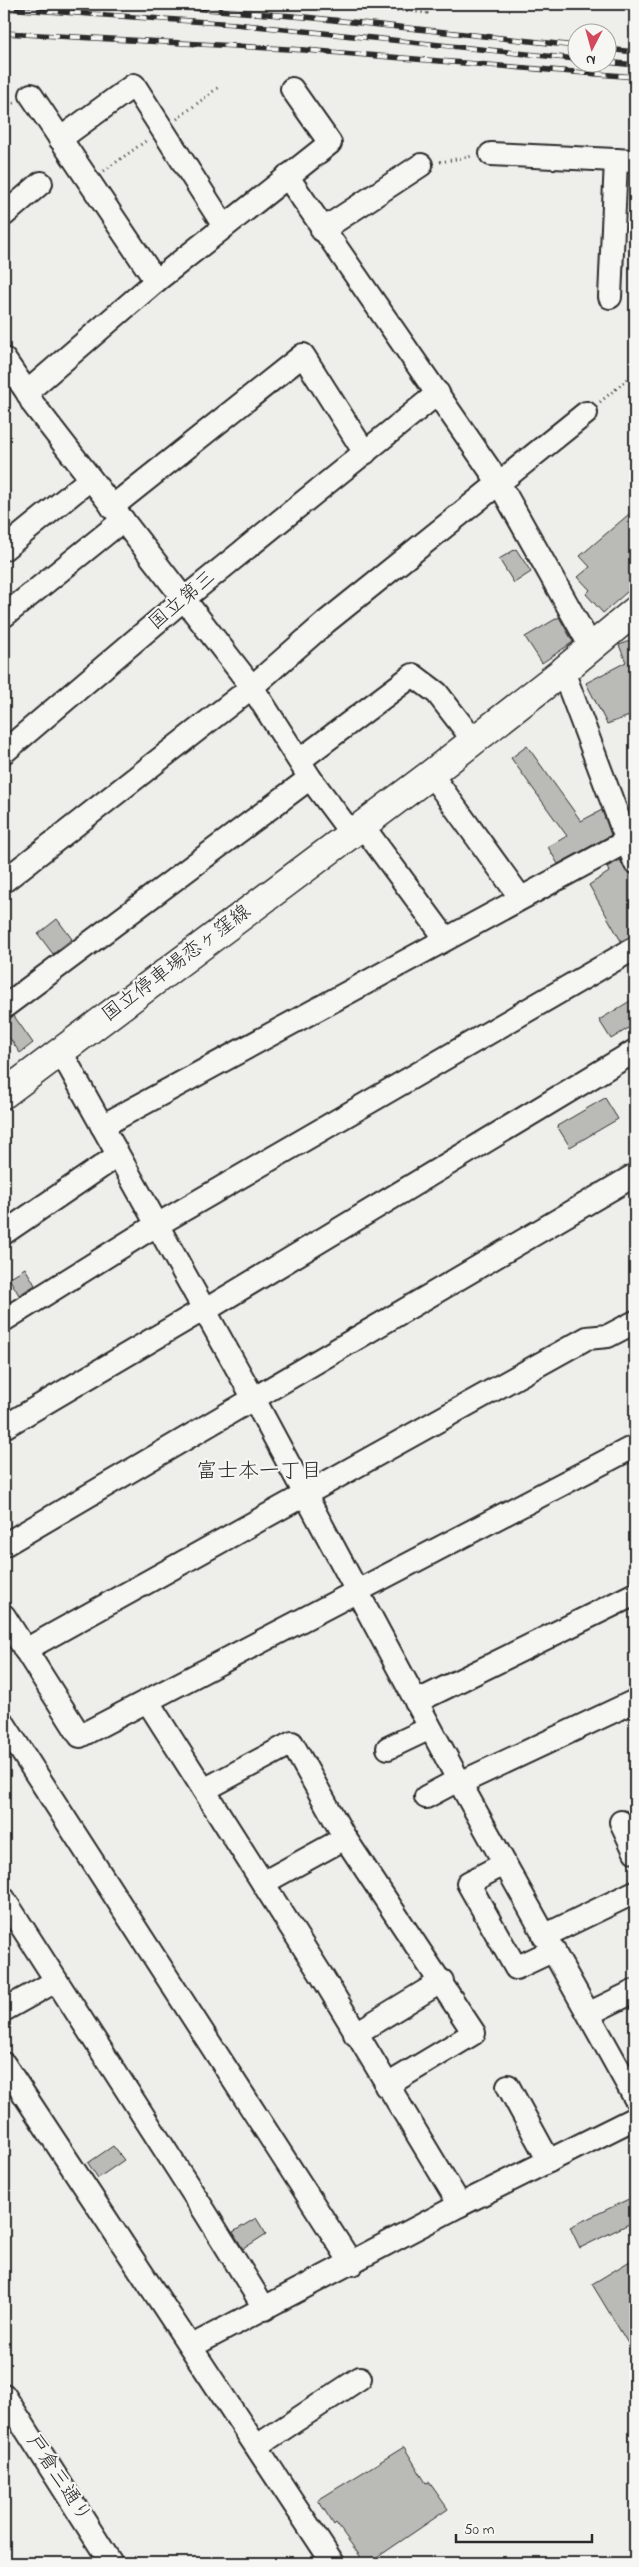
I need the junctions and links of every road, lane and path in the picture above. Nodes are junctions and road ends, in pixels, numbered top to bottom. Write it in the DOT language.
graph roads {
  1 [pos="337,4"];
  2 [pos="424,4"];
  3 [pos="220,86"];
  4 [pos="292,89"];
  5 [pos="31,95"];
  6 [pos="163,129"];
  7 [pos="60,138"];
  8 [pos="491,154"];
  9 [pos="626,161"];
  10 [pos="420,166"];
  11 [pos="287,176"];
  12 [pos="89,181"];
  13 [pos="41,183"];
  14 [pos="4,215"];
  15 [pos="224,226"];
  16 [pos="322,230"];
  17 [pos="156,281"];
  18 [pos="610,297"];
  19 [pos="4,359"];
  20 [pos="635,373"];
  21 [pos="27,392"];
  22 [pos="438,393"];
  23 [pos="586,413"];
  24 [pos="365,453"];
  25 [pos="90,479"];
  26 [pos="499,483"];
  27 [pos="118,514"];
  28 [pos="4,549"];
  29 [pos="185,598"];
  30 [pos="6,608"];
  31 [pos="635,612"];
  32 [pos="591,647"];
  33 [pos="563,671"];
  34 [pos="252,687"];
  35 [pos="474,741"];
  36 [pos="4,752"];
  37 [pos="305,769"];
  38 [pos="431,774"];
  39 [pos="627,814"];
  40 [pos="357,829"];
  41 [pos="627,841"];
  42 [pos="635,862"];
  43 [pos="4,881"];
  44 [pos="520,898"];
  45 [pos="446,939"];
  46 [pos="635,948"];
  47 [pos="4,1007"];
  48 [pos="635,1051"];
  49 [pos="61,1052"];
  50 [pos="4,1094"];
  51 [pos="102,1126"];
  52 [pos="117,1156"];
  53 [pos="635,1175"];
  54 [pos="158,1226"];
  55 [pos="4,1233"];
  56 [pos="204,1311"];
  57 [pos="4,1320"];
  58 [pos="635,1322"];
  59 [pos="254,1400"];
  60 [pos="4,1427"];
  61 [pos="635,1446"];
  62 [pos="304,1496"];
  63 [pos="4,1545"];
  64 [pos="357,1593"];
  65 [pos="635,1594"];
  66 [pos="4,1616"];
  67 [pos="25,1650"];
  68 [pos="635,1701"];
  69 [pos="148,1702"];
  70 [pos="416,1702"];
  71 [pos="4,1724"];
  72 [pos="430,1728"];
  73 [pos="388,1748"];
  74 [pos="459,1782"];
  75 [pos="204,1790"];
  76 [pos="426,1797"];
  77 [pos="622,1822"];
  78 [pos="345,1838"];
  79 [pos="635,1852"];
  80 [pos="504,1864"];
  81 [pos="263,1882"];
  82 [pos="635,1892"];
  83 [pos="4,1899"];
  84 [pos="549,1943"];
  85 [pos="56,1981"];
  86 [pos="442,1981"];
  87 [pos="635,1991"];
  88 [pos="4,2010"];
  89 [pos="590,2013"];
  90 [pos="355,2034"];
  91 [pos="4,2064"];
  92 [pos="386,2086"];
  93 [pos="508,2086"];
  94 [pos="635,2098"];
  95 [pos="635,2118"];
  96 [pos="549,2161"];
  97 [pos="460,2206"];
  98 [pos="352,2264"];
  99 [pos="265,2309"];
  100 [pos="192,2346"];
  101 [pos="360,2378"];
  102 [pos="4,2395"];
  103 [pos="257,2446"];
  104 [pos="111,2563"];
  105 [pos="333,2563"];
  1 -- 2 [label="path"];
  3 -- 6 [label="path"];
  4 -- 11 [label="street"];
  5 -- 7 [label="street"];
  6 -- 7 [label="street"];
  6 -- 12 [label="path"];
  6 -- 15 [label="street"];
  7 -- 12 [label="street"];
  8 -- 9 [label="street"];
  8 -- 10 [label="path"];
  9 -- 18 [label="street"];
  10 -- 16 [label="street"];
  11 -- 15 [label="street"];
  11 -- 16 [label="street"];
  12 -- 17 [label="street"];
  13 -- 14 [label="street"];
  15 -- 17 [label="street"];
  16 -- 22 [label="street"];
  17 -- 21 [label="street"];
  19 -- 21 [label="street"];
  20 -- 23 [label="path"];
  21 -- 25 [label="street"];
  22 -- 24 [label="street, 国立第三"];
  22 -- 26 [label="street"];
  23 -- 26 [label="street"];
  24 -- 27 [label="street"];
  24 -- 29 [label="street, 国立第三"];
  25 -- 27 [label="street"];
  25 -- 28 [label="street"];
  26 -- 32 [label="street"];
  26 -- 34 [label="street"];
  27 -- 29 [label="street"];
  27 -- 30 [label="street"];
  29 -- 34 [label="street"];
  29 -- 36 [label="street, 国立第三"];
  31 -- 32 [label="main road, 国立停車場恋ヶ窪線"];
  32 -- 33 [label="main road, 国立停車場恋ヶ窪線"];
  33 -- 35 [label="main road, 国立停車場恋ヶ窪線"];
  33 -- 39 [label="street"];
  34 -- 37 [label="street"];
  34 -- 43 [label="street"];
  35 -- 37 [label="street"];
  35 -- 38 [label="main road, 国立停車場恋ヶ窪線"];
  37 -- 40 [label="street"];
  37 -- 47 [label="street"];
  38 -- 40 [label="main road, 国立停車場恋ヶ窪線"];
  38 -- 44 [label="street"];
  39 -- 41 [label="street"];
  40 -- 45 [label="street"];
  40 -- 49 [label="main road, 国立停車場恋ヶ窪線"];
  41 -- 42 [label="street"];
  41 -- 44 [label="street"];
  44 -- 45 [label="street"];
  45 -- 51 [label="street"];
  46 -- 54 [label="street"];
  48 -- 56 [label="street"];
  49 -- 50 [label="main road, 国立停車場恋ヶ窪線"];
  49 -- 51 [label="street"];
  51 -- 52 [label="street"];
  52 -- 54 [label="street"];
  52 -- 55 [label="street"];
  53 -- 59 [label="street"];
  54 -- 56 [label="street"];
  54 -- 57 [label="street"];
  56 -- 59 [label="street"];
  56 -- 60 [label="street"];
  58 -- 62 [label="street"];
  59 -- 62 [label="street"];
  59 -- 63 [label="street"];
  61 -- 64 [label="street"];
  62 -- 64 [label="street"];
  62 -- 67 [label="street"];
  64 -- 69 [label="street"];
  64 -- 70 [label="street"];
  65 -- 70 [label="street"];
  66 -- 67 [label="street"];
  67 -- 69 [label="street"];
  68 -- 74 [label="street"];
  69 -- 75 [label="street"];
  70 -- 72 [label="street"];
  71 -- 98 [label="street"];
  72 -- 73 [label="street"];
  72 -- 74 [label="street"];
  74 -- 76 [label="street"];
  74 -- 80 [label="street"];
  75 -- 78 [label="street"];
  75 -- 81 [label="street"];
  77 -- 79 [label="street"];
  78 -- 81 [label="street"];
  78 -- 86 [label="street"];
  80 -- 84 [label="street"];
  80 -- 84 [label="street"];
  81 -- 90 [label="street"];
  82 -- 84 [label="street"];
  83 -- 85 [label="street"];
  84 -- 89 [label="street"];
  85 -- 88 [label="street"];
  85 -- 99 [label="street"];
  86 -- 90 [label="street"];
  86 -- 92 [label="street"];
  87 -- 89 [label="street"];
  89 -- 94 [label="street"];
  90 -- 92 [label="street"];
  91 -- 100 [label="street"];
  92 -- 97 [label="street"];
  93 -- 96 [label="street"];
  95 -- 96 [label="street"];
  96 -- 97 [label="street"];
  97 -- 98 [label="street"];
  98 -- 99 [label="street"];
  99 -- 100 [label="street"];
  100 -- 103 [label="street"];
  101 -- 103 [label="street"];
  102 -- 104 [label="street, 戸倉三通り"];
  103 -- 105 [label="street"];
}
